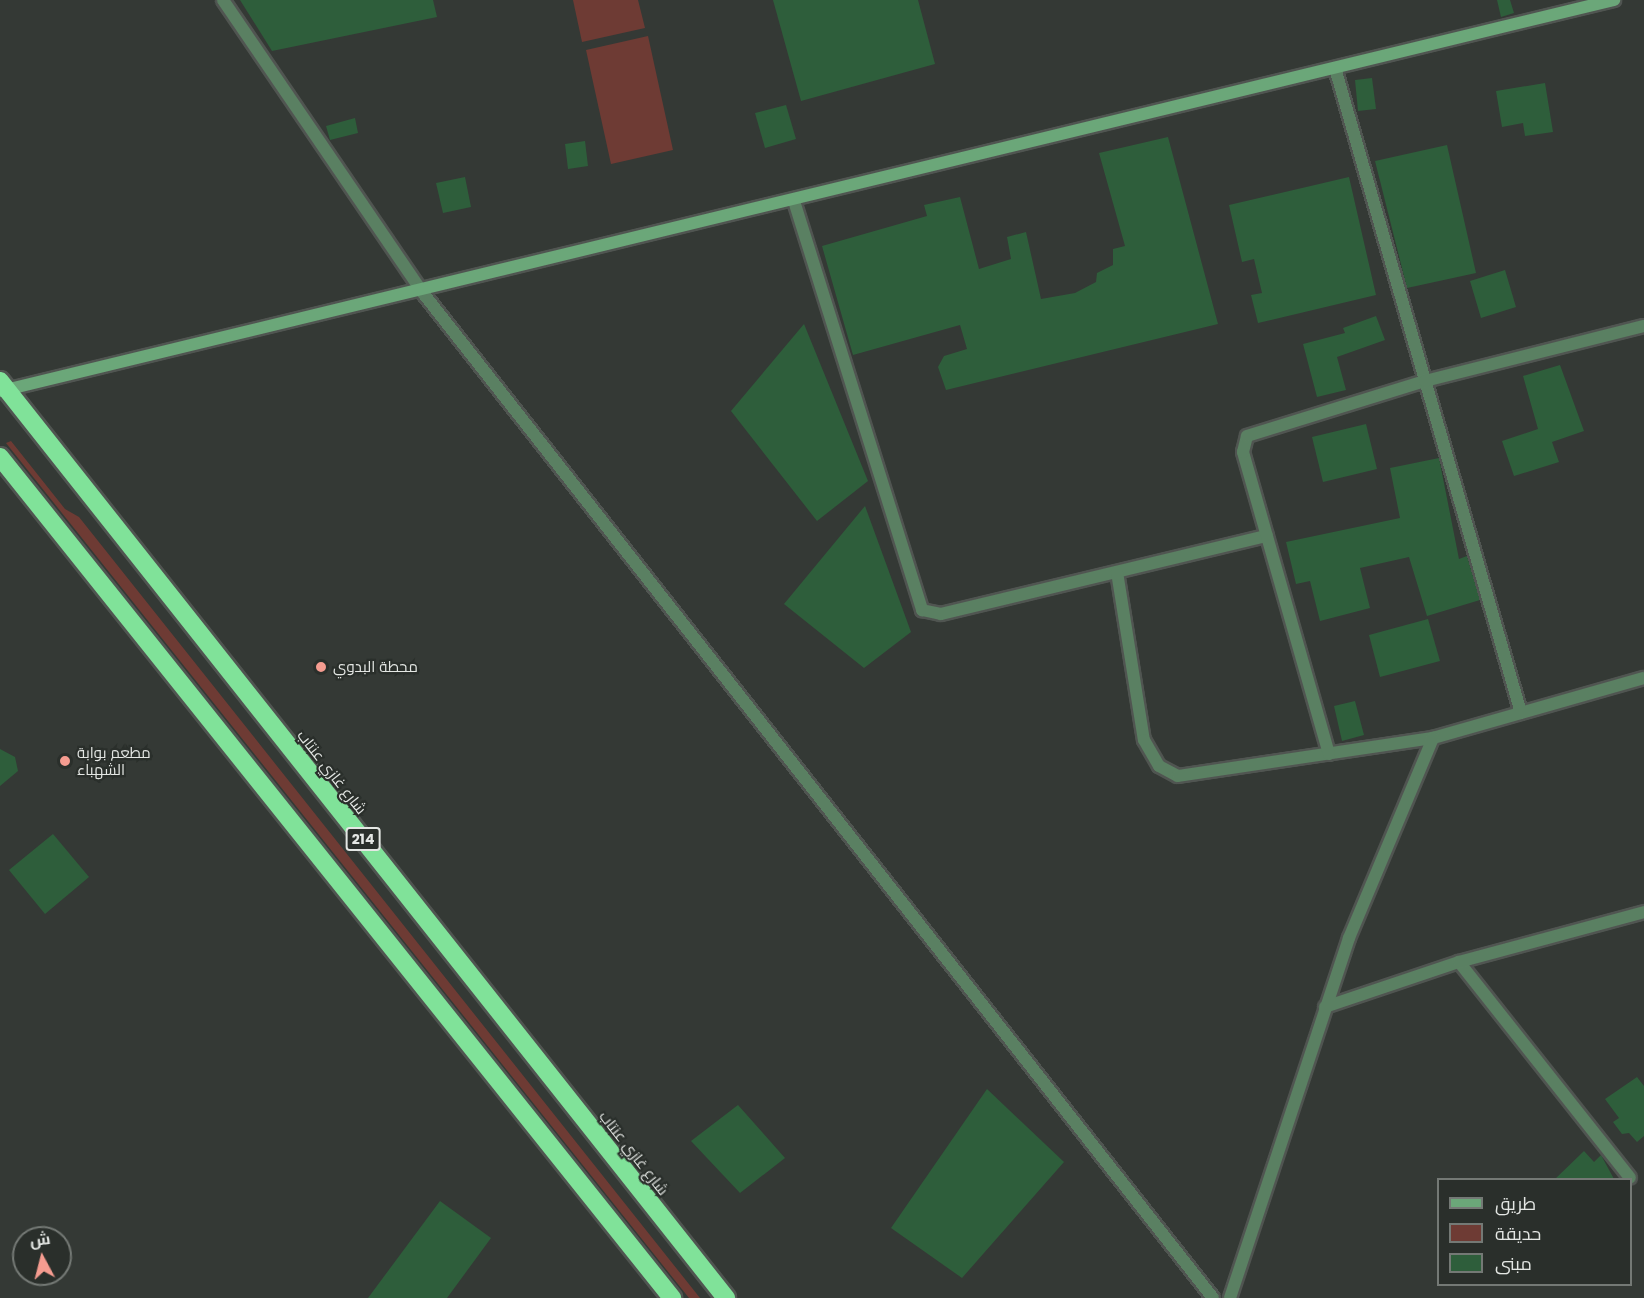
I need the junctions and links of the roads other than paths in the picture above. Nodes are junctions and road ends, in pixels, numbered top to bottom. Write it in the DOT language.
graph roads {
  1 [pos="223,0"];
  2 [pos="1614,0"];
  3 [pos="1335,68"];
  4 [pos="794,201"];
  5 [pos="423,293"];
  6 [pos="1644,326"];
  7 [pos="1425,381"];
  8 [pos="2,387"];
  9 [pos="0,457"];
  10 [pos="1267,536"];
  11 [pos="1117,572"];
  12 [pos="1644,678"];
  13 [pos="1521,713"];
  14 [pos="1433,738"];
  15 [pos="1329,754"];
  16 [pos="1644,912"];
  17 [pos="1459,962"];
  18 [pos="1325,1007"];
  19 [pos="1630,1178"];
  20 [pos="672,1298"];
  21 [pos="726,1298"];
  22 [pos="1213,1298"];
  23 [pos="1230,1298"];
  1 -- 5 [label="street"];
  2 -- 3 [label="street"];
  3 -- 4 [label="street"];
  3 -- 7 [label="street"];
  4 -- 5 [label="street"];
  4 -- 11 [label="street"];
  5 -- 8 [label="street"];
  5 -- 22 [label="street"];
  6 -- 7 [label="street"];
  7 -- 10 [label="street"];
  7 -- 13 [label="street"];
  8 -- 21 [label="highway, شارع غازي عنتاب / 214"];
  9 -- 20 [label="highway"];
  10 -- 11 [label="street"];
  10 -- 15 [label="street"];
  11 -- 15 [label="street"];
  12 -- 13 [label="street"];
  13 -- 14 [label="street"];
  14 -- 15 [label="street"];
  14 -- 18 [label="street"];
  16 -- 17 [label="street"];
  17 -- 18 [label="street"];
  17 -- 19 [label="street"];
  18 -- 23 [label="street"];
}
